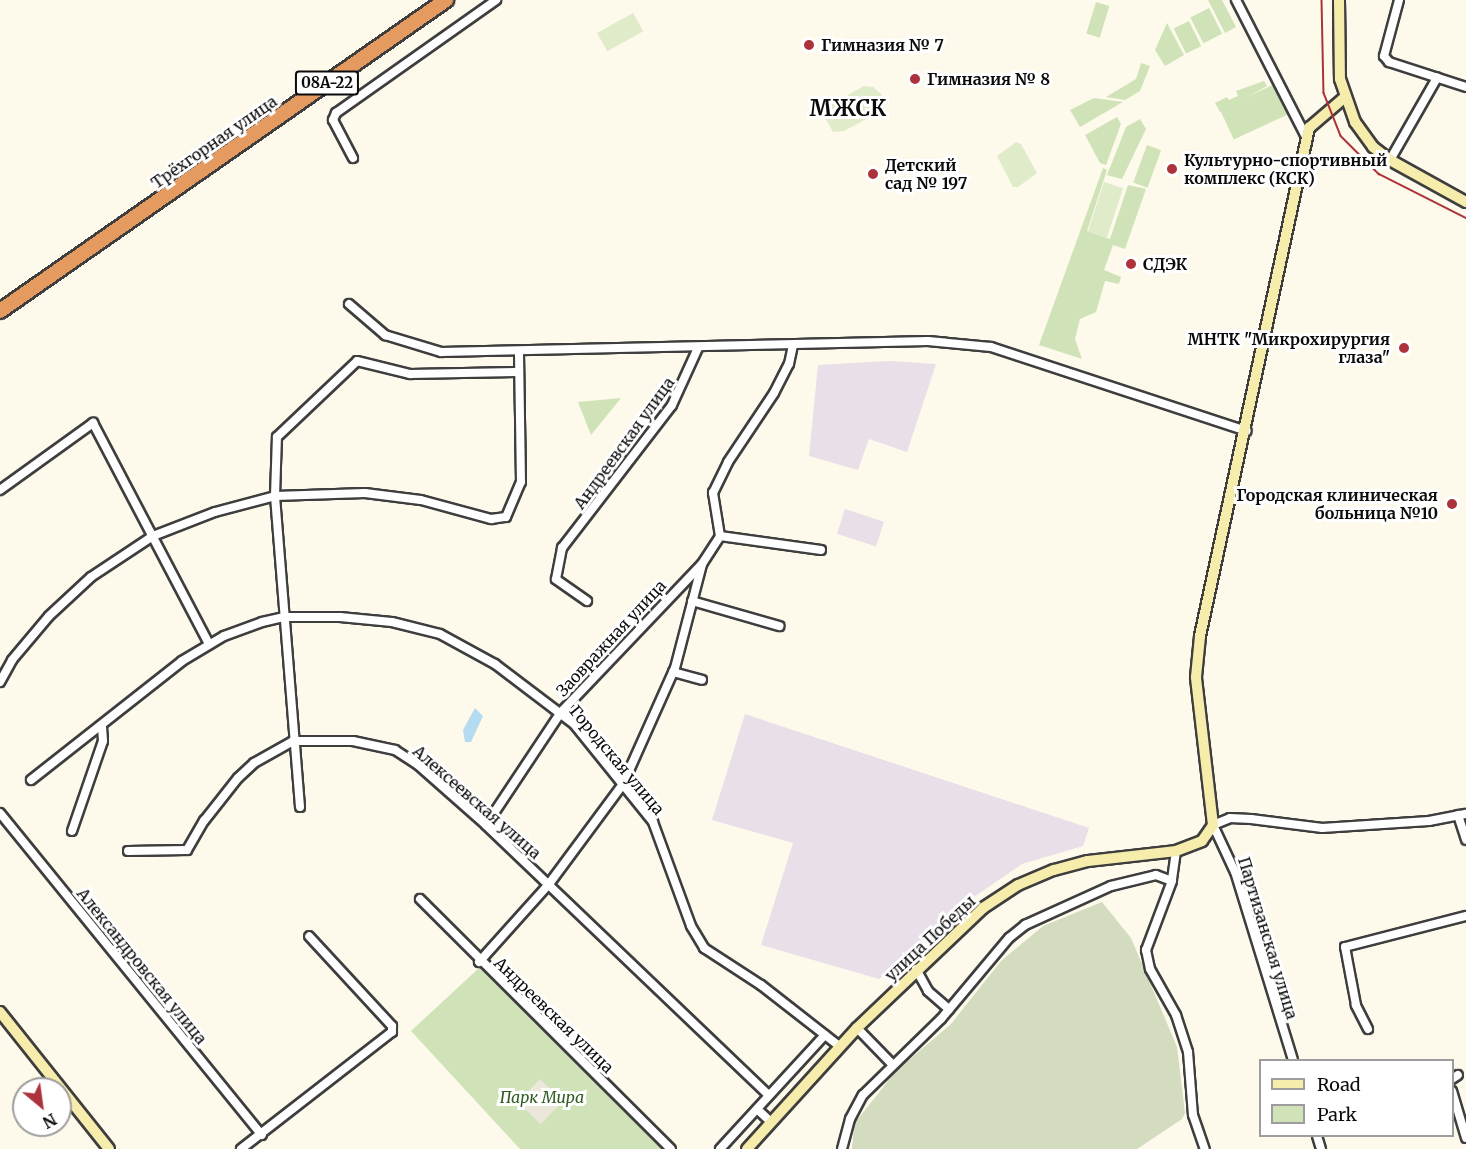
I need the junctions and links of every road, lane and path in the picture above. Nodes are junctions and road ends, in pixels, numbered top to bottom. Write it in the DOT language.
graph roads {
  1 [pos="446,0"];
  2 [pos="496,0"];
  3 [pos="1236,0"];
  4 [pos="1339,0"];
  5 [pos="1399,0"];
  6 [pos="1437,78"];
  7 [pos="1466,87"];
  8 [pos="1344,98"];
  9 [pos="1307,139"];
  10 [pos="353,159"];
  11 [pos="1390,160"];
  12 [pos="1466,202"];
  13 [pos="349,304"];
  14 [pos="0,310"];
  15 [pos="793,345"];
  16 [pos="698,348"];
  17 [pos="519,351"];
  18 [pos="516,372"];
  19 [pos="1247,431"];
  20 [pos="0,490"];
  21 [pos="274,496"];
  22 [pos="153,536"];
  23 [pos="720,536"];
  24 [pos="821,550"];
  25 [pos="702,564"];
  26 [pos="587,601"];
  27 [pos="692,601"];
  28 [pos="284,617"];
  29 [pos="779,627"];
  30 [pos="209,644"];
  31 [pos="671,675"];
  32 [pos="702,680"];
  33 [pos="0,682"];
  34 [pos="561,712"];
  35 [pos="102,726"];
  36 [pos="293,741"];
  37 [pos="31,780"];
  38 [pos="623,784"];
  39 [pos="300,807"];
  40 [pos="0,814"];
  41 [pos="1462,814"];
  42 [pos="486,825"];
  43 [pos="1213,825"];
  44 [pos="72,831"];
  45 [pos="1466,840"];
  46 [pos="128,851"];
  47 [pos="1176,851"];
  48 [pos="1172,881"];
  49 [pos="549,884"];
  50 [pos="420,899"];
  51 [pos="1466,916"];
  52 [pos="309,936"];
  53 [pos="479,962"];
  54 [pos="916,969"];
  55 [pos="949,1009"];
  56 [pos="0,1012"];
  57 [pos="857,1028"];
  58 [pos="1368,1029"];
  59 [pos="825,1035"];
  60 [pos="839,1046"];
  61 [pos="1293,1059"];
  62 [pos="891,1063"];
  63 [pos="769,1095"];
  64 [pos="1454,1097"];
  65 [pos="757,1109"];
  66 [pos="771,1122"];
  67 [pos="262,1135"];
  68 [pos="1466,1138"];
  69 [pos="109,1149"];
  70 [pos="241,1149"];
  71 [pos="671,1149"];
  72 [pos="720,1149"];
  73 [pos="747,1149"];
  74 [pos="842,1149"];
  75 [pos="1205,1149"];
  1 -- 14 [label="highway, Трёхгорная улица / 08А-22"];
  2 -- 10 [label="street"];
  3 -- 9 [label="street"];
  4 -- 8 [label="street"];
  5 -- 6 [label="street"];
  6 -- 7 [label="street"];
  6 -- 11 [label="street"];
  8 -- 9 [label="street"];
  8 -- 11 [label="street"];
  9 -- 19 [label="street"];
  11 -- 12 [label="street"];
  13 -- 17 [label="street"];
  15 -- 16 [label="street"];
  15 -- 19 [label="street"];
  15 -- 23 [label="street"];
  16 -- 17 [label="street"];
  16 -- 26 [label="street, Андреевская улица"];
  17 -- 18 [label="street"];
  18 -- 21 [label="street"];
  18 -- 21 [label="street"];
  19 -- 43 [label="street"];
  20 -- 22 [label="street"];
  21 -- 22 [label="street"];
  21 -- 28 [label="street"];
  22 -- 30 [label="street"];
  22 -- 33 [label="street"];
  23 -- 24 [label="street"];
  23 -- 25 [label="street"];
  25 -- 27 [label="street"];
  25 -- 34 [label="street, Заовражная улица"];
  27 -- 29 [label="street"];
  27 -- 31 [label="street"];
  28 -- 30 [label="street"];
  28 -- 34 [label="street, Городская улица"];
  28 -- 36 [label="street"];
  30 -- 35 [label="street"];
  31 -- 32 [label="street"];
  31 -- 38 [label="street"];
  34 -- 38 [label="street, Городская улица"];
  34 -- 42 [label="street, Заовражная улица"];
  35 -- 37 [label="street"];
  35 -- 44 [label="street"];
  36 -- 39 [label="street"];
  36 -- 42 [label="street, Алексеевская улица"];
  36 -- 46 [label="street"];
  38 -- 49 [label="street"];
  38 -- 59 [label="street, Городская улица"];
  40 -- 67 [label="street, Александровская улица"];
  41 -- 43 [label="street"];
  41 -- 45 [label="street"];
  42 -- 49 [label="street, Алексеевская улица"];
  43 -- 47 [label="street, улица Победы"];
  43 -- 61 [label="street, Партизанская улица"];
  47 -- 48 [label="street"];
  47 -- 54 [label="street, улица Победы"];
  48 -- 55 [label="street"];
  48 -- 75 [label="street"];
  49 -- 53 [label="street"];
  49 -- 63 [label="street, Алексеевская улица"];
  50 -- 53 [label="street, Андреевская улица"];
  51 -- 58 [label="street"];
  52 -- 67 [label="street"];
  53 -- 71 [label="street, Андреевская улица"];
  54 -- 55 [label="street"];
  54 -- 57 [label="street, улица Победы"];
  55 -- 62 [label="street"];
  56 -- 69 [label="street"];
  57 -- 60 [label="street, улица Победы"];
  57 -- 62 [label="street"];
  59 -- 60 [label="street, Городская улица"];
  59 -- 63 [label="street"];
  60 -- 66 [label="street, улица Победы"];
  62 -- 74 [label="street"];
  63 -- 65 [label="street"];
  64 -- 68 [label="street"];
  65 -- 66 [label="street"];
  65 -- 72 [label="street"];
  66 -- 73 [label="street, улица Победы"];
  67 -- 70 [label="street"];
}
